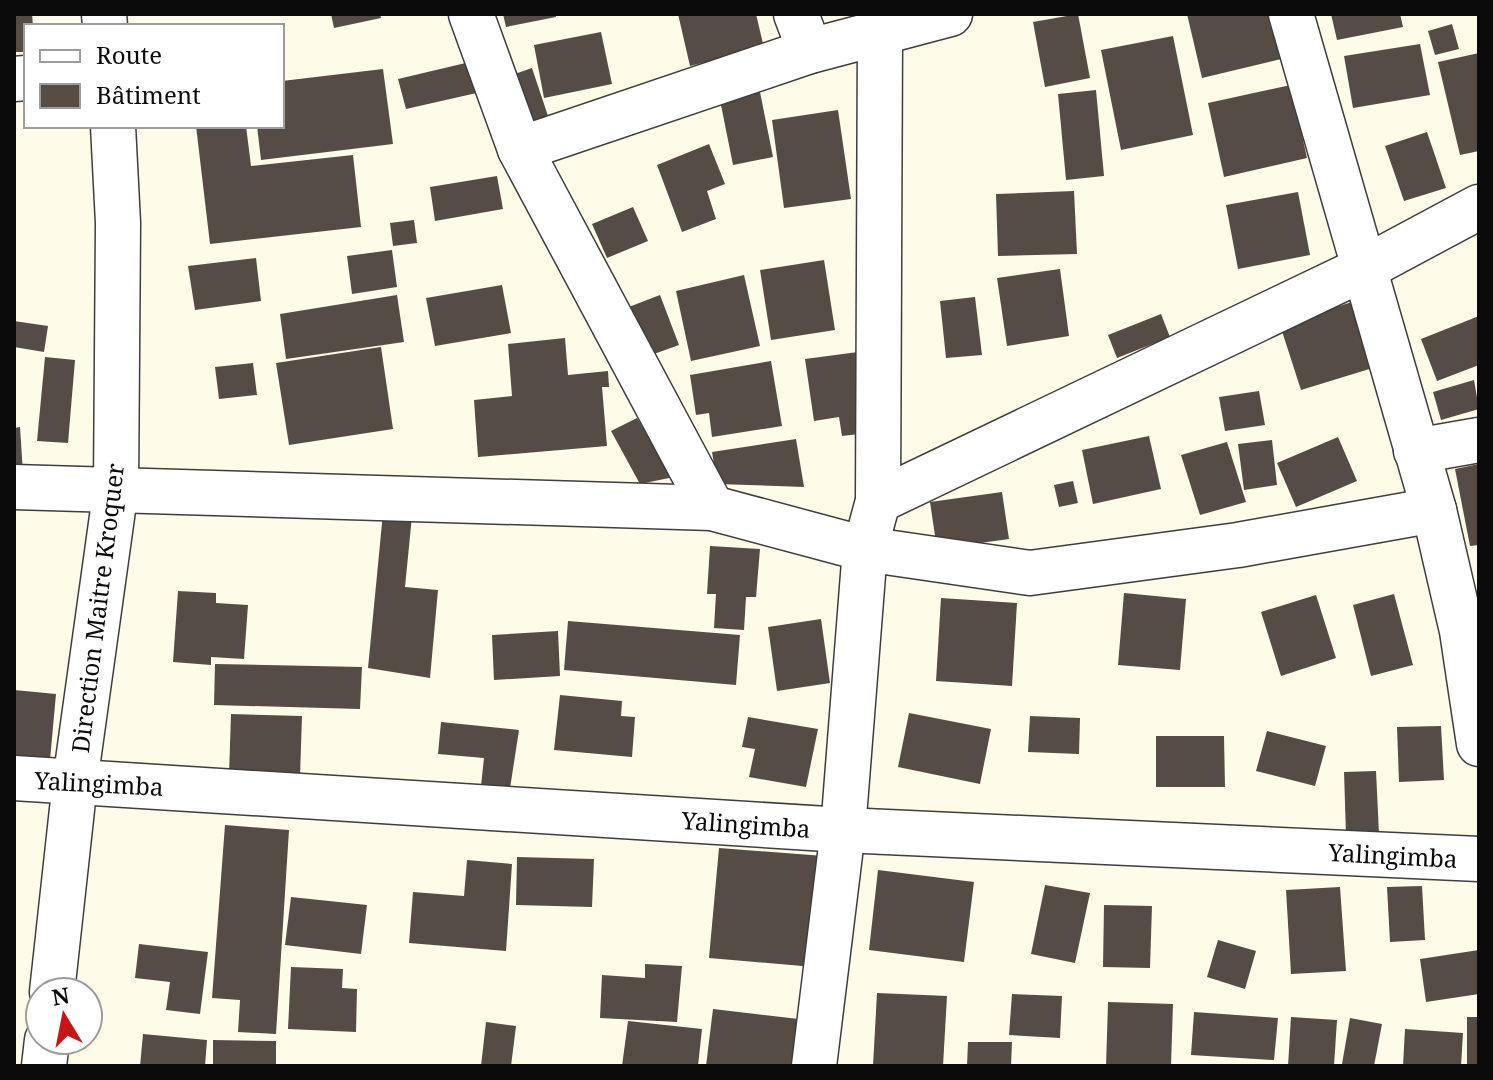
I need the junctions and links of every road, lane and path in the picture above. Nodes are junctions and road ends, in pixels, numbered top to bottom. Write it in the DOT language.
graph roads {
  1 [pos="471,14"];
  2 [pos="950,14"];
  3 [pos="1291,14"];
  4 [pos="803,33"];
  5 [pos="880,34"];
  6 [pos="113,128"];
  7 [pos="520,149"];
  8 [pos="1479,207"];
  9 [pos="1365,268"];
  10 [pos="1479,440"];
  11 [pos="1416,451"];
  12 [pos="14,487"];
  13 [pos="116,488"];
  14 [pos="878,501"];
  15 [pos="712,508"];
  16 [pos="1434,510"];
  17 [pos="865,549"];
  18 [pos="1471,630"];
  19 [pos="1479,744"];
  20 [pos="14,778"];
  21 [pos="75,782"];
  22 [pos="843,830"];
  23 [pos="1479,859"];
  24 [pos="54,976"];
  25 [pos="814,1066"];
  1 -- 7 [label="street"];
  2 -- 5 [label="street"];
  3 -- 9 [label="street"];
  4 -- 5 [label="street"];
  4 -- 7 [label="street"];
  5 -- 14 [label="street"];
  6 -- 13 [label="street, Direction Maitre Kroquer"];
  7 -- 15 [label="street"];
  8 -- 9 [label="street"];
  9 -- 11 [label="street"];
  9 -- 14 [label="street"];
  10 -- 11 [label="street"];
  11 -- 16 [label="street"];
  12 -- 13 [label="street"];
  13 -- 15 [label="street"];
  13 -- 21 [label="street, Direction Maitre Kroquer"];
  14 -- 17 [label="street"];
  15 -- 17 [label="street"];
  16 -- 17 [label="street"];
  16 -- 18 [label="street"];
  17 -- 22 [label="street"];
  18 -- 19 [label="street"];
  20 -- 21 [label="street, Yalingimba"];
  21 -- 22 [label="street, Yalingimba"];
  21 -- 24 [label="street, Direction Maitre Kroquer"];
  22 -- 23 [label="street, Yalingimba"];
  22 -- 25 [label="street"];
}
